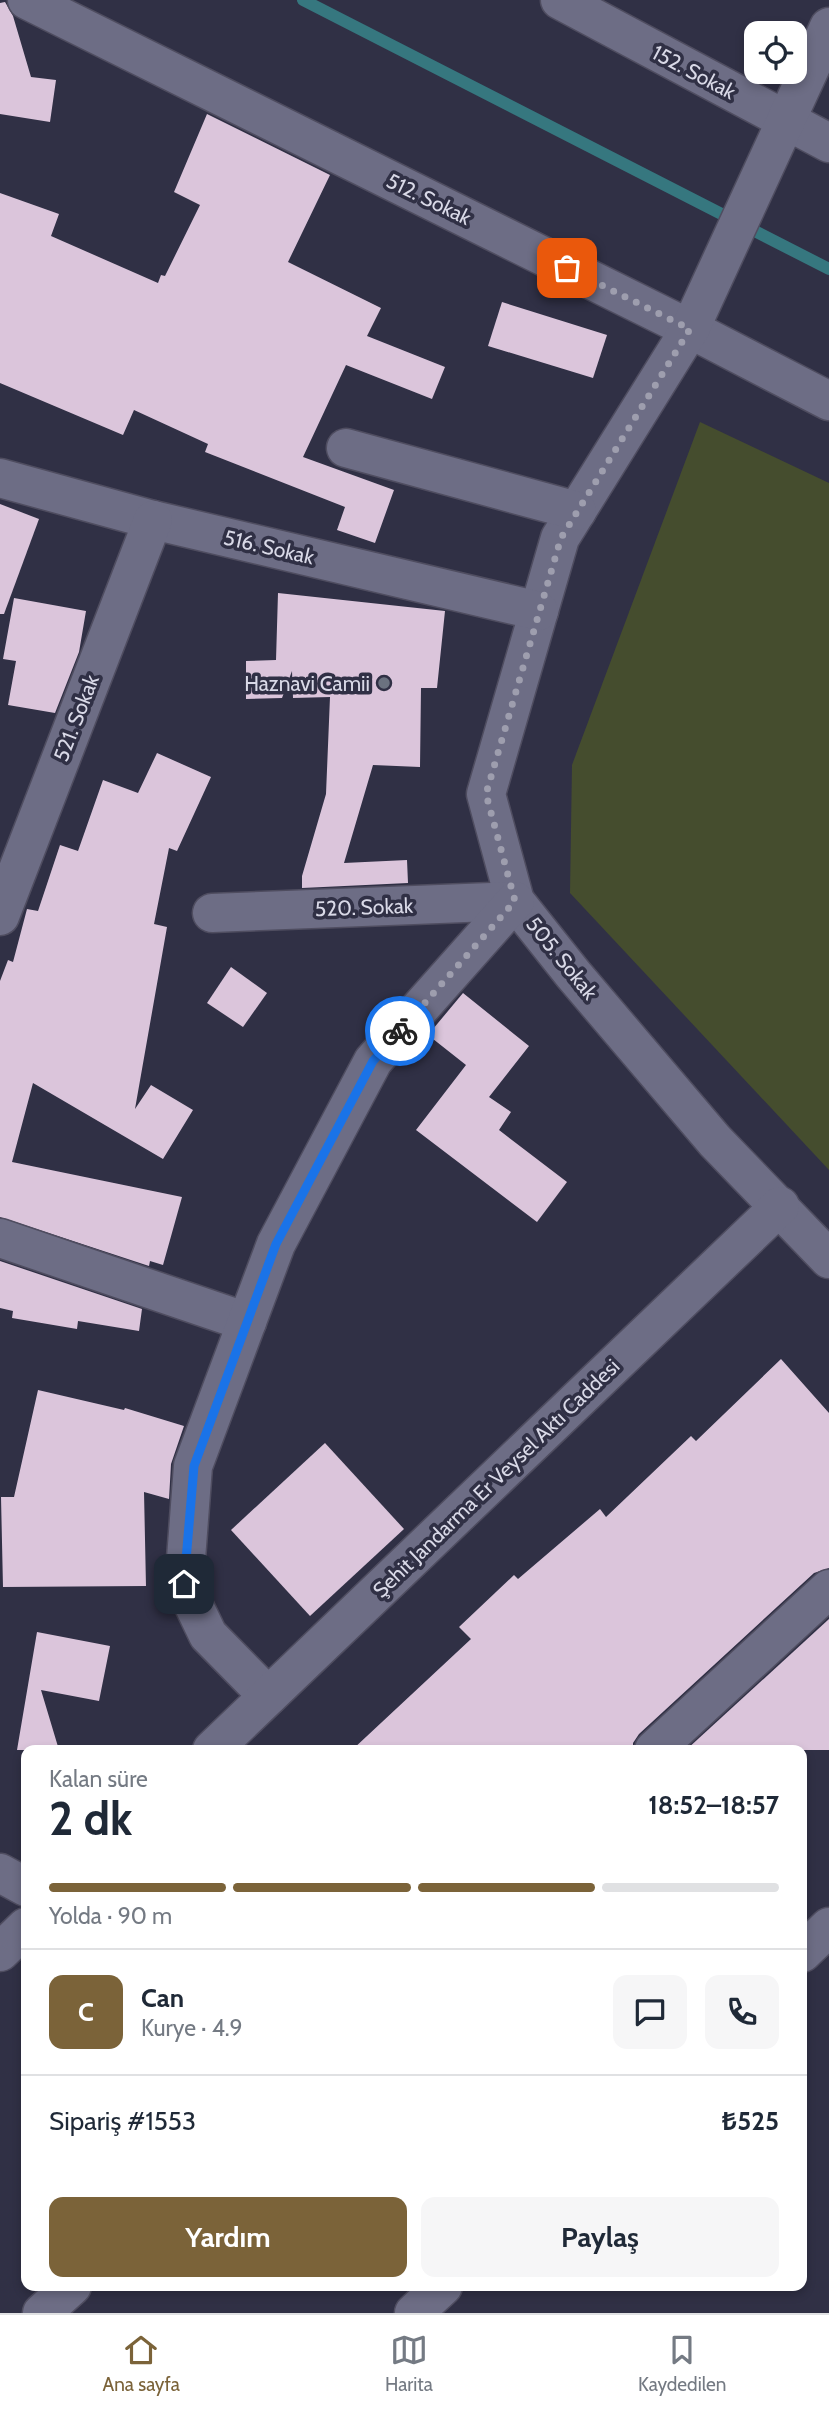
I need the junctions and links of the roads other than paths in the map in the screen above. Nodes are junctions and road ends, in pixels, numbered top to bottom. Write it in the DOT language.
graph roads {
  1 [pos="27,0"];
  2 [pos="559,0"];
  3 [pos="829,27"];
  4 [pos="784,121"];
  5 [pos="829,144"];
  6 [pos="690,329"];
  7 [pos="829,401"];
  8 [pos="346,449"];
  9 [pos="0,478"];
  10 [pos="577,511"];
  11 [pos="153,520"];
  12 [pos="539,611"];
  13 [pos="9,866"];
  14 [pos="515,901"];
  15 [pos="212,913"];
  16 [pos="0,916"];
  17 [pos="780,1206"];
  18 [pos="0,1238"];
  19 [pos="829,1259"];
  20 [pos="247,1322"];
  21 [pos="829,1589"];
  22 [pos="268,1696"];
  23 [pos="217,1745"];
  24 [pos="659,1745"];
  25 [pos="0,1873"];
  26 [pos="21,1884"];
  27 [pos="829,1927"];
  28 [pos="21,1932"];
  29 [pos="807,1948"];
  30 [pos="0,1952"];
  31 [pos="66,2291"];
  32 [pos="438,2291"];
  33 [pos="42,2313"];
  34 [pos="414,2313"];
  1 -- 6 [label="street, 512. Sokak"];
  2 -- 4 [label="street, 152. Sokak"];
  3 -- 4 [label="street, 505. Sokak"];
  4 -- 5 [label="street, 152. Sokak"];
  4 -- 6 [label="street, 505. Sokak"];
  6 -- 7 [label="street, 512. Sokak"];
  6 -- 10 [label="street, 505. Sokak"];
  8 -- 10 [label="street"];
  9 -- 11 [label="street, 516. Sokak"];
  10 -- 12 [label="street, 505. Sokak"];
  11 -- 12 [label="street, 516. Sokak"];
  11 -- 13 [label="street, 521. Sokak"];
  12 -- 14 [label="street, 505. Sokak"];
  13 -- 16 [label="street, 521. Sokak"];
  14 -- 15 [label="street, 520. Sokak"];
  14 -- 17 [label="street, 505. Sokak"];
  14 -- 20 [label="street"];
  17 -- 19 [label="street, 505. Sokak"];
  17 -- 22 [label="street, Şehit Jandarma Er Veysel Aktı Caddesi"];
  18 -- 20 [label="street"];
  20 -- 22 [label="street"];
  21 -- 24 [label="street"];
  22 -- 23 [label="street, Şehit Jandarma Er Veysel Aktı Caddesi"];
  25 -- 26 [label="street"];
  27 -- 29 [label="street"];
  28 -- 30 [label="street"];
  31 -- 33 [label="street"];
  32 -- 34 [label="street"];
}
